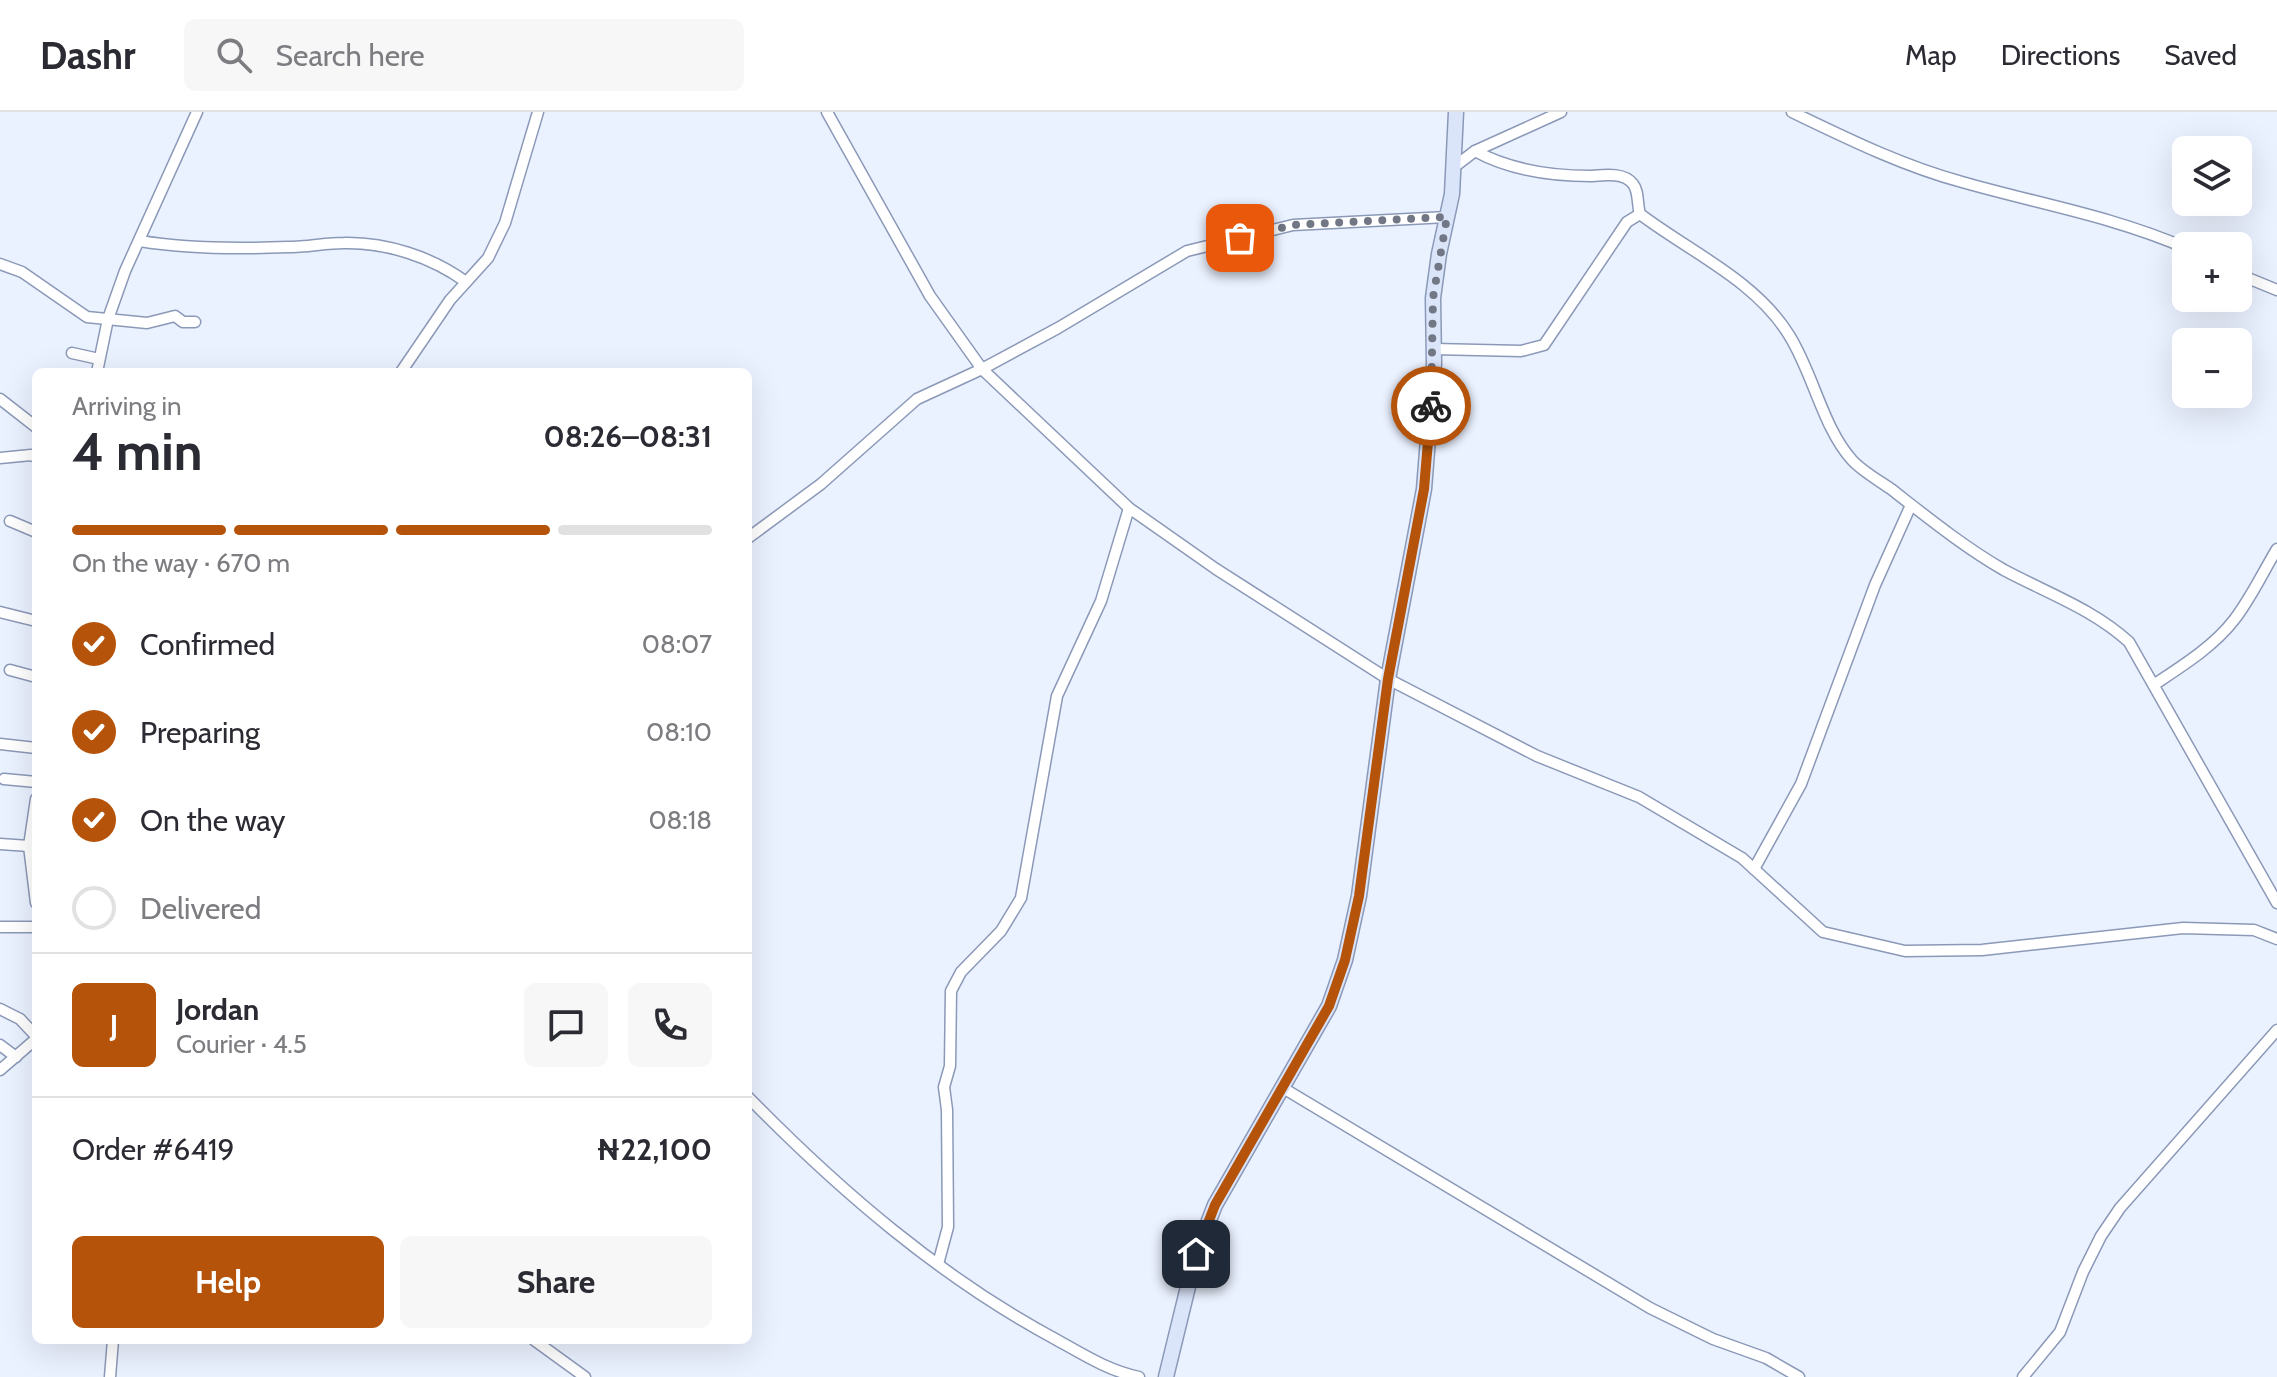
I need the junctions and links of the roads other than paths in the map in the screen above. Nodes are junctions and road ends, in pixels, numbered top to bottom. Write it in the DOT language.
graph roads {
  1 [pos="197,112"];
  2 [pos="538,112"];
  3 [pos="827,112"];
  4 [pos="1456,112"];
  5 [pos="1561,112"];
  6 [pos="1792,112"];
  7 [pos="1475,151"];
  8 [pos="1454,167"];
  9 [pos="1640,214"];
  10 [pos="1447,217"];
  11 [pos="140,241"];
  12 [pos="2172,242"];
  13 [pos="0,264"];
  14 [pos="2252,280"];
  15 [pos="466,282"];
  16 [pos="2277,290"];
  17 [pos="108,319"];
  18 [pos="195,322"];
  19 [pos="1434,349"];
  20 [pos="72,353"];
  21 [pos="99,359"];
  22 [pos="98,368"];
  23 [pos="404,368"];
  24 [pos="982,369"];
  25 [pos="0,399"];
  26 [pos="32,424"];
  27 [pos="32,455"];
  28 [pos="0,458"];
  29 [pos="1911,505"];
  30 [pos="1129,508"];
  31 [pos="10,521"];
  32 [pos="32,530"];
  33 [pos="752,535"];
  34 [pos="2277,549"];
  35 [pos="0,612"];
  36 [pos="32,620"];
  37 [pos="10,670"];
  38 [pos="32,676"];
  39 [pos="1388,679"];
  40 [pos="2155,684"];
  41 [pos="0,744"];
  42 [pos="32,748"];
  43 [pos="4,779"];
  44 [pos="32,782"];
  45 [pos="32,826"];
  46 [pos="0,844"];
  47 [pos="29,846"];
  48 [pos="32,860"];
  49 [pos="1754,869"];
  50 [pos="2277,903"];
  51 [pos="0,927"];
  52 [pos="32,927"];
  53 [pos="2277,939"];
  54 [pos="0,1009"];
  55 [pos="2277,1030"];
  56 [pos="32,1033"];
  57 [pos="32,1042"];
  58 [pos="0,1045"];
  59 [pos="16,1057"];
  60 [pos="0,1070"];
  61 [pos="1283,1088"];
  62 [pos="752,1101"];
  63 [pos="938,1264"];
  64 [pos="113,1344"];
  65 [pos="540,1344"];
  66 [pos="110,1377"];
  67 [pos="585,1377"];
  68 [pos="1139,1377"];
  69 [pos="1166,1377"];
  70 [pos="1799,1377"];
  71 [pos="2023,1377"];
  1 -- 11 [label="street"];
  2 -- 15 [label="street"];
  3 -- 24 [label="street"];
  4 -- 8 [label="main road"];
  5 -- 7 [label="street"];
  6 -- 12 [label="street"];
  7 -- 8 [label="street"];
  7 -- 9 [label="street"];
  8 -- 10 [label="main road"];
  9 -- 19 [label="street"];
  9 -- 29 [label="street"];
  10 -- 19 [label="main road"];
  10 -- 24 [label="street"];
  11 -- 15 [label="street"];
  11 -- 17 [label="street"];
  13 -- 17 [label="street"];
  14 -- 16 [label="street"];
  15 -- 23 [label="street"];
  17 -- 18 [label="street"];
  17 -- 21 [label="street"];
  19 -- 39 [label="main road"];
  20 -- 21 [label="street"];
  21 -- 22 [label="street"];
  24 -- 30 [label="street"];
  24 -- 33 [label="street"];
  25 -- 26 [label="street"];
  27 -- 28 [label="street"];
  29 -- 40 [label="street"];
  29 -- 49 [label="street"];
  30 -- 39 [label="street"];
  30 -- 63 [label="street"];
  31 -- 32 [label="street"];
  34 -- 40 [label="street"];
  35 -- 36 [label="street"];
  37 -- 38 [label="street"];
  39 -- 49 [label="street"];
  39 -- 61 [label="main road"];
  40 -- 50 [label="street"];
  41 -- 42 [label="street"];
  43 -- 44 [label="street"];
  45 -- 47 [label="street"];
  46 -- 47 [label="street"];
  47 -- 48 [label="street"];
  49 -- 53 [label="street"];
  51 -- 52 [label="street"];
  54 -- 56 [label="street"];
  55 -- 71 [label="street"];
  57 -- 59 [label="street"];
  58 -- 59 [label="street"];
  59 -- 60 [label="street"];
  61 -- 69 [label="main road"];
  61 -- 70 [label="street"];
  62 -- 63 [label="street"];
  63 -- 68 [label="street"];
  64 -- 66 [label="street"];
  65 -- 67 [label="street"];
}
